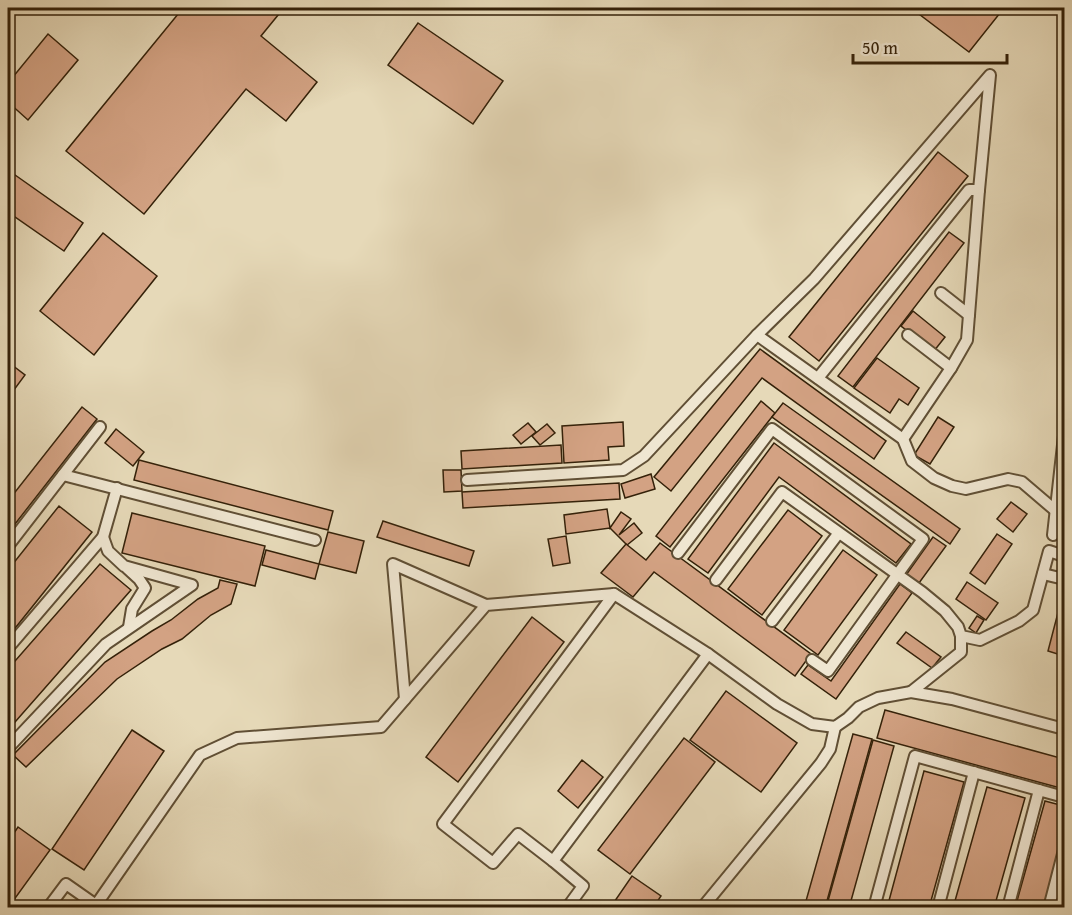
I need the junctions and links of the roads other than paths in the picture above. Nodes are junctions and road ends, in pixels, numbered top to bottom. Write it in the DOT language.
graph roads {
  1 [pos="979,190"];
  2 [pos="941,293"];
  3 [pos="969,315"];
  4 [pos="908,334"];
  5 [pos="757,335"];
  6 [pos="951,368"];
  7 [pos="818,378"];
  8 [pos="100,427"];
  9 [pos="1065,436"];
  10 [pos="903,439"];
  11 [pos="63,475"];
  12 [pos="467,480"];
  13 [pos="117,488"];
  14 [pos="1056,511"];
  15 [pos="838,534"];
  16 [pos="1053,535"];
  17 [pos="104,537"];
  18 [pos="315,540"];
  19 [pos="8,546"];
  20 [pos="678,553"];
  21 [pos="1065,556"];
  22 [pos="124,566"];
  23 [pos="1043,574"];
  24 [pos="898,575"];
  25 [pos="716,579"];
  26 [pos="1065,579"];
  27 [pos="614,594"];
  28 [pos="486,605"];
  29 [pos="772,621"];
  30 [pos="129,627"];
  31 [pos="961,636"];
  32 [pos="980,640"];
  33 [pos="8,648"];
  34 [pos="961,652"];
  35 [pos="708,654"];
  36 [pos="812,660"];
  37 [pos="911,692"];
  38 [pos="405,699"];
  39 [pos="835,726"];
  40 [pos="1065,729"];
  41 [pos="8,748"];
  42 [pos="975,772"];
  43 [pos="1039,790"];
  44 [pos="1065,797"];
  45 [pos="1065,850"];
  46 [pos="553,861"];
  47 [pos="96,906"];
  48 [pos="48,908"];
  49 [pos="567,908"];
  50 [pos="702,908"];
  51 [pos="874,908"];
  52 [pos="938,908"];
  53 [pos="1008,908"];
  54 [pos="1049,908"];
  1 -- 3 [label="lane"];
  1 -- 5 [label="lane"];
  1 -- 7 [label="lane"];
  2 -- 3 [label="lane"];
  3 -- 6 [label="lane"];
  4 -- 6 [label="lane"];
  5 -- 7 [label="lane"];
  5 -- 12 [label="lane"];
  6 -- 10 [label="lane"];
  7 -- 10 [label="lane"];
  8 -- 11 [label="lane"];
  9 -- 14 [label="lane"];
  10 -- 14 [label="lane"];
  11 -- 13 [label="lane"];
  11 -- 19 [label="lane"];
  13 -- 17 [label="lane"];
  13 -- 18 [label="lane"];
  14 -- 16 [label="lane"];
  15 -- 24 [label="lane"];
  15 -- 25 [label="lane"];
  15 -- 29 [label="lane"];
  17 -- 22 [label="lane"];
  17 -- 33 [label="lane"];
  20 -- 24 [label="lane"];
  21 -- 23 [label="lane"];
  22 -- 30 [label="lane"];
  22 -- 30 [label="lane"];
  23 -- 26 [label="lane"];
  23 -- 32 [label="lane"];
  24 -- 31 [label="lane"];
  24 -- 36 [label="lane"];
  27 -- 28 [label="lane"];
  27 -- 35 [label="lane"];
  27 -- 46 [label="lane"];
  28 -- 38 [label="lane"];
  28 -- 38 [label="lane"];
  30 -- 41 [label="lane"];
  31 -- 32 [label="lane"];
  31 -- 34 [label="lane"];
  32 -- 34 [label="lane"];
  34 -- 37 [label="lane"];
  35 -- 39 [label="lane"];
  35 -- 46 [label="lane"];
  37 -- 39 [label="lane"];
  37 -- 40 [label="lane"];
  38 -- 47 [label="lane"];
  39 -- 50 [label="lane"];
  42 -- 43 [label="lane"];
  42 -- 51 [label="lane"];
  42 -- 52 [label="lane"];
  43 -- 44 [label="lane"];
  43 -- 53 [label="lane"];
  45 -- 54 [label="lane"];
  46 -- 49 [label="lane"];
  47 -- 48 [label="lane"];
}
